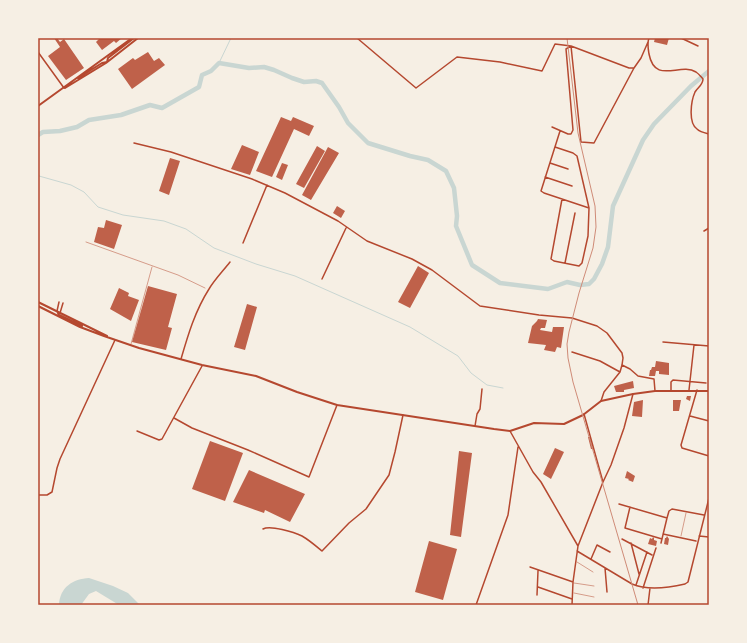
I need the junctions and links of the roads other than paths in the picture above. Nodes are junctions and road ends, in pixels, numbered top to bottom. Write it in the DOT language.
graph roads {
  1 [pos="133,38"];
  2 [pos="138,38"];
  3 [pos="357,38"];
  4 [pos="649,38"];
  5 [pos="681,38"];
  6 [pos="648,42"];
  7 [pos="571,46"];
  8 [pos="698,46"];
  9 [pos="38,52"];
  10 [pos="107,62"];
  11 [pos="634,68"];
  12 [pos="68,84"];
  13 [pos="64,88"];
  14 [pos="38,106"];
  15 [pos="552,127"];
  16 [pos="560,131"];
  17 [pos="709,134"];
  18 [pos="134,143"];
  19 [pos="555,147"];
  20 [pos="550,163"];
  21 [pos="568,169"];
  22 [pos="545,177"];
  23 [pos="268,185"];
  24 [pos="572,186"];
  25 [pos="562,199"];
  26 [pos="589,208"];
  27 [pos="575,213"];
  28 [pos="346,228"];
  29 [pos="709,228"];
  30 [pos="704,231"];
  31 [pos="86,242"];
  32 [pos="243,243"];
  33 [pos="230,262"];
  34 [pos="565,263"];
  35 [pos="153,266"];
  36 [pos="322,279"];
  37 [pos="205,288"];
  38 [pos="59,302"];
  39 [pos="63,303"];
  40 [pos="38,304"];
  41 [pos="58,312"];
  42 [pos="93,332"];
  43 [pos="116,340"];
  44 [pos="663,342"];
  45 [pos="131,345"];
  46 [pos="694,345"];
  47 [pos="709,346"];
  48 [pos="572,352"];
  49 [pos="181,359"];
  50 [pos="202,365"];
  51 [pos="622,365"];
  52 [pos="620,372"];
  53 [pos="690,382"];
  54 [pos="706,383"];
  55 [pos="482,390"];
  56 [pos="671,390"];
  57 [pos="689,390"];
  58 [pos="697,390"];
  59 [pos="655,391"];
  60 [pos="709,391"];
  61 [pos="633,394"];
  62 [pos="601,401"];
  63 [pos="337,405"];
  64 [pos="584,414"];
  65 [pos="403,415"];
  66 [pos="690,416"];
  67 [pos="174,418"];
  68 [pos="709,421"];
  69 [pos="475,426"];
  70 [pos="137,431"];
  71 [pos="510,431"];
  72 [pos="518,447"];
  73 [pos="709,456"];
  74 [pos="601,472"];
  75 [pos="608,474"];
  76 [pos="603,482"];
  77 [pos="38,495"];
  78 [pos="709,498"];
  79 [pos="619,504"];
  80 [pos="630,507"];
  81 [pos="686,512"];
  82 [pos="704,515"];
  83 [pos="667,518"];
  84 [pos="263,529"];
  85 [pos="663,534"];
  86 [pos="699,535"];
  87 [pos="709,537"];
  88 [pos="622,538"];
  89 [pos="680,538"];
  90 [pos="662,539"];
  91 [pos="697,542"];
  92 [pos="631,543"];
  93 [pos="661,543"];
  94 [pos="578,546"];
  95 [pos="656,548"];
  96 [pos="577,550"];
  97 [pos="610,552"];
  98 [pos="647,552"];
  99 [pos="652,555"];
  100 [pos="591,559"];
  101 [pos="576,561"];
  102 [pos="530,567"];
  103 [pos="605,568"];
  104 [pos="638,568"];
  105 [pos="641,568"];
  106 [pos="538,570"];
  107 [pos="594,572"];
  108 [pos="639,575"];
  109 [pos="573,582"];
  110 [pos="594,586"];
  111 [pos="636,586"];
  112 [pos="538,587"];
  113 [pos="643,588"];
  114 [pos="650,588"];
  115 [pos="607,592"];
  116 [pos="572,593"];
  117 [pos="537,595"];
  118 [pos="594,597"];
  119 [pos="572,599"];
  120 [pos="476,605"];
  121 [pos="572,605"];
  122 [pos="648,605"];
  1 -- 10 [label="main road"];
  1 -- 12 [label="main road"];
  2 -- 10 [label="main road"];
  3 -- 7 [label="street"];
  4 -- 6 [label="street"];
  5 -- 8 [label="street"];
  6 -- 11 [label="street"];
  6 -- 17 [label="street"];
  7 -- 11 [label="street"];
  7 -- 11 [label="street"];
  7 -- 16 [label="street"];
  9 -- 13 [label="street"];
  10 -- 12 [label="main road"];
  10 -- 13 [label="main road"];
  12 -- 13 [label="main road"];
  13 -- 14 [label="main road"];
  15 -- 16 [label="street"];
  16 -- 19 [label="street"];
  18 -- 23 [label="street"];
  19 -- 20 [label="street"];
  19 -- 26 [label="street"];
  20 -- 21 [label="street"];
  20 -- 22 [label="street"];
  22 -- 24 [label="street"];
  22 -- 25 [label="street"];
  23 -- 28 [label="street"];
  23 -- 32 [label="street"];
  25 -- 26 [label="street"];
  25 -- 34 [label="street"];
  26 -- 34 [label="street"];
  27 -- 34 [label="street"];
  28 -- 36 [label="street"];
  28 -- 51 [label="street"];
  29 -- 30 [label="street"];
  31 -- 35 [label="lane"];
  33 -- 49 [label="street"];
  35 -- 37 [label="lane"];
  35 -- 45 [label="lane"];
  38 -- 41 [label="street"];
  39 -- 41 [label="street"];
  40 -- 41 [label="main road"];
  40 -- 42 [label="main road"];
  41 -- 42 [label="main road"];
  41 -- 43 [label="main road"];
  42 -- 43 [label="main road"];
  43 -- 45 [label="main road"];
  43 -- 77 [label="street"];
  44 -- 46 [label="street"];
  45 -- 49 [label="main road"];
  46 -- 47 [label="street"];
  46 -- 53 [label="street"];
  48 -- 52 [label="street"];
  49 -- 50 [label="main road"];
  50 -- 63 [label="main road"];
  50 -- 67 [label="street"];
  51 -- 52 [label="street"];
  51 -- 59 [label="street"];
  52 -- 62 [label="street"];
  53 -- 54 [label="street"];
  53 -- 56 [label="street"];
  53 -- 57 [label="street"];
  55 -- 69 [label="street"];
  56 -- 57 [label="main road"];
  56 -- 59 [label="main road"];
  57 -- 58 [label="main road"];
  58 -- 60 [label="main road"];
  58 -- 66 [label="street"];
  59 -- 61 [label="main road"];
  61 -- 62 [label="main road"];
  61 -- 75 [label="street"];
  62 -- 64 [label="main road"];
  63 -- 65 [label="main road"];
  63 -- 67 [label="street"];
  64 -- 71 [label="main road"];
  64 -- 74 [label="street"];
  65 -- 69 [label="main road"];
  65 -- 84 [label="street"];
  66 -- 68 [label="street"];
  66 -- 73 [label="street"];
  67 -- 70 [label="street"];
  69 -- 71 [label="main road"];
  71 -- 72 [label="street"];
  72 -- 94 [label="street"];
  72 -- 120 [label="street"];
  74 -- 75 [label="street"];
  74 -- 76 [label="street"];
  75 -- 76 [label="street"];
  76 -- 94 [label="street"];
  78 -- 82 [label="street"];
  79 -- 80 [label="street"];
  80 -- 83 [label="street"];
  80 -- 90 [label="street"];
  81 -- 82 [label="street"];
  81 -- 83 [label="street"];
  81 -- 89 [label="lane"];
  82 -- 86 [label="street"];
  83 -- 85 [label="street"];
  85 -- 89 [label="street"];
  85 -- 90 [label="street"];
  86 -- 87 [label="street"];
  86 -- 91 [label="street"];
  88 -- 92 [label="street"];
  89 -- 91 [label="street"];
  90 -- 93 [label="street"];
  91 -- 114 [label="street"];
  92 -- 98 [label="street"];
  92 -- 104 [label="street"];
  94 -- 96 [label="street"];
  95 -- 113 [label="street"];
  96 -- 100 [label="street"];
  96 -- 101 [label="street"];
  97 -- 100 [label="street"];
  98 -- 99 [label="street"];
  98 -- 105 [label="street"];
  100 -- 103 [label="street"];
  101 -- 107 [label="lane"];
  101 -- 109 [label="street"];
  102 -- 106 [label="street"];
  103 -- 111 [label="street"];
  103 -- 115 [label="street"];
  104 -- 105 [label="street"];
  104 -- 108 [label="street"];
  105 -- 108 [label="street"];
  106 -- 109 [label="street"];
  106 -- 112 [label="street"];
  108 -- 111 [label="street"];
  109 -- 110 [label="lane"];
  109 -- 116 [label="street"];
  111 -- 113 [label="street"];
  112 -- 117 [label="street"];
  112 -- 119 [label="street"];
  113 -- 114 [label="street"];
  114 -- 122 [label="street"];
  116 -- 118 [label="lane"];
  116 -- 119 [label="street"];
  119 -- 121 [label="street"];
}
